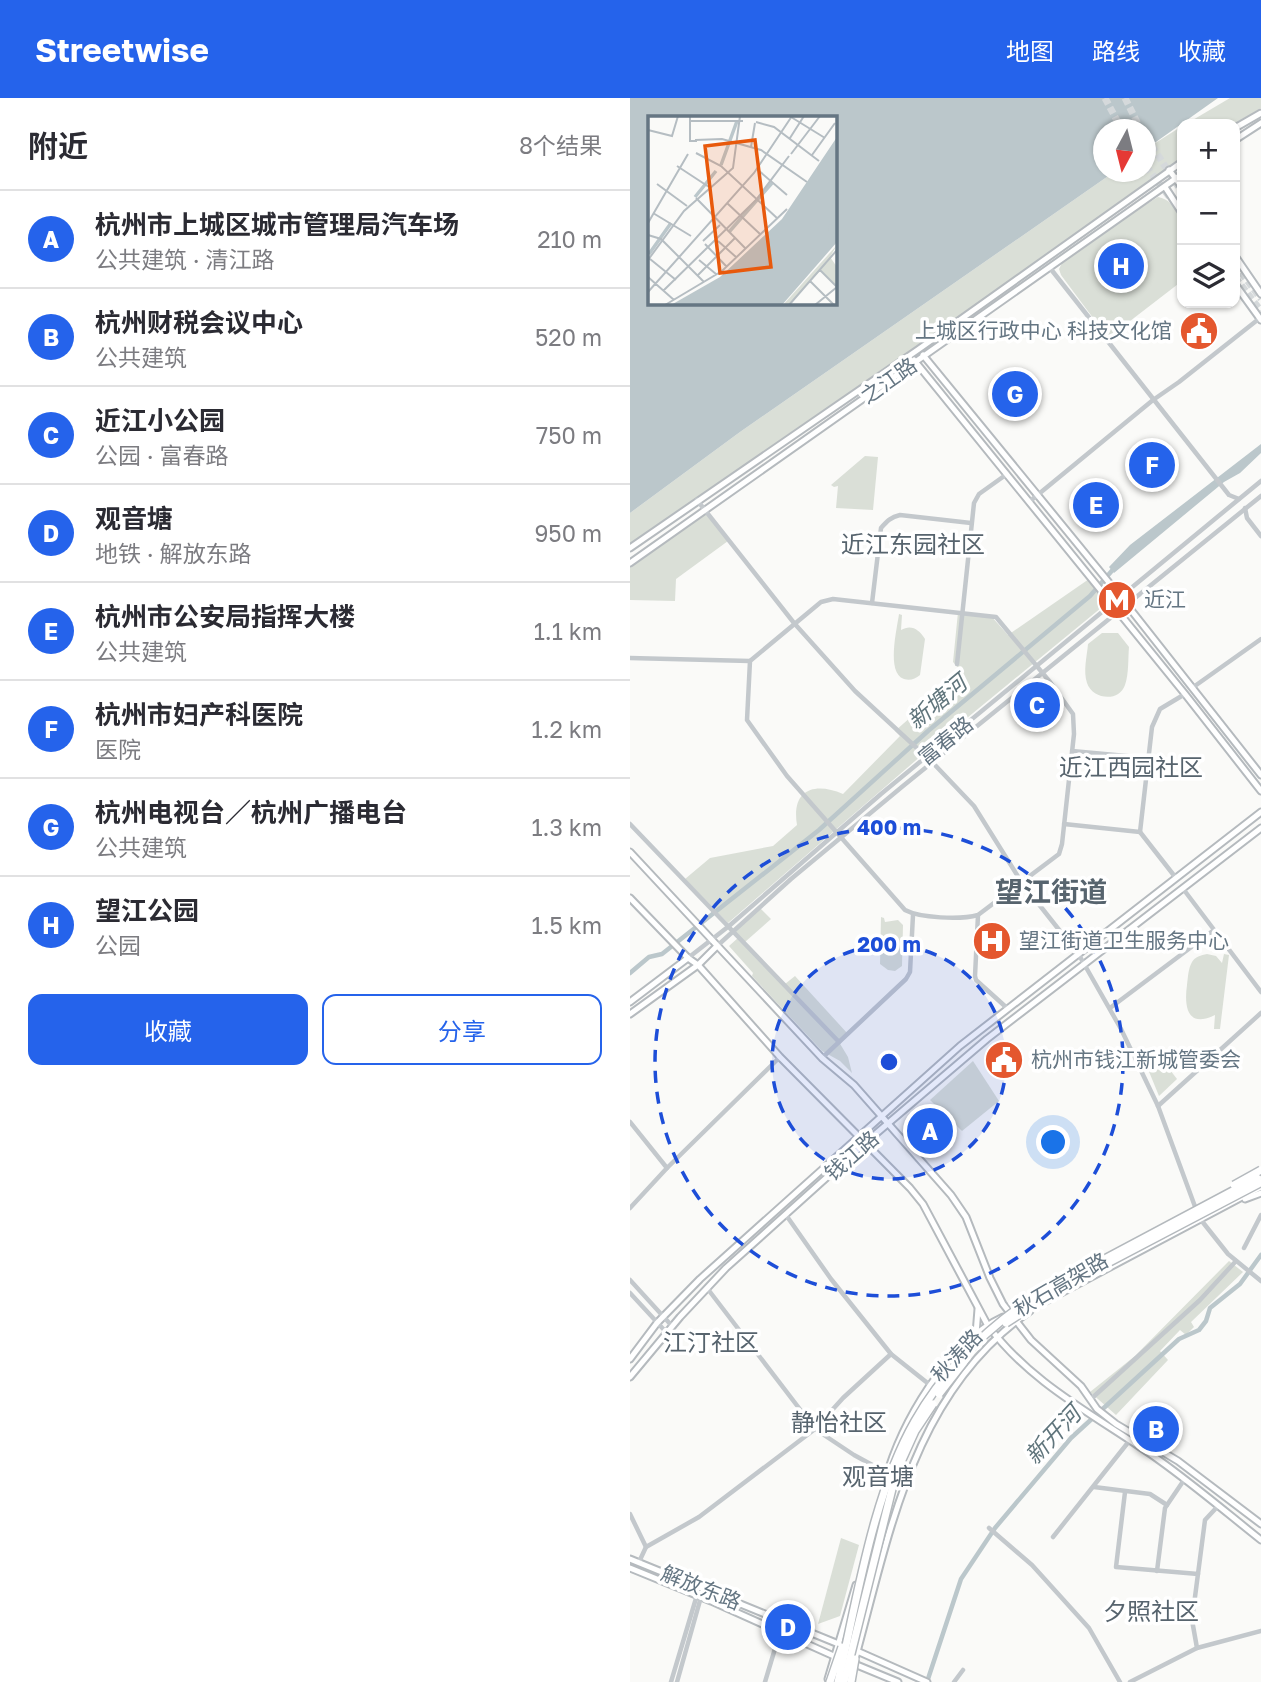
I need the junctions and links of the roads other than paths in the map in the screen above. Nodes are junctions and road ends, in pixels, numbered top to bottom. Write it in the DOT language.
graph roads {
  1 [pos="1261,113"];
  2 [pos="1261,123"];
  3 [pos="1240,125"];
  4 [pos="1240,137"];
  5 [pos="1177,165"];
  6 [pos="1169,170"];
  7 [pos="1176,178"];
  8 [pos="1158,180"];
  9 [pos="1179,182"];
  10 [pos="1165,188"];
  11 [pos="1177,206"];
  12 [pos="1240,263"];
  13 [pos="1050,268"];
  14 [pos="1240,291"];
  15 [pos="1261,294"];
  16 [pos="1261,319"];
  17 [pos="919,349"];
  18 [pos="910,356"];
  19 [pos="924,357"];
  20 [pos="916,363"];
  21 [pos="1153,400"];
  22 [pos="1007,474"];
  23 [pos="1261,481"];
  24 [pos="1227,494"];
  25 [pos="1038,495"];
  26 [pos="1261,496"];
  27 [pos="1239,499"];
  28 [pos="697,500"];
  29 [pos="1029,503"];
  30 [pos="1229,506"];
  31 [pos="1245,508"];
  32 [pos="705,511"];
  33 [pos="1237,515"];
  34 [pos="1247,519"];
  35 [pos="971,523"];
  36 [pos="1261,536"];
  37 [pos="630,548"];
  38 [pos="630,563"];
  39 [pos="1120,596"];
  40 [pos="872,603"];
  41 [pos="1112,604"];
  42 [pos="1128,606"];
  43 [pos="1117,611"];
  44 [pos="963,613"];
  45 [pos="794,623"];
  46 [pos="1261,639"];
  47 [pos="630,658"];
  48 [pos="750,661"];
  49 [pos="957,664"];
  50 [pos="1037,666"];
  51 [pos="1042,672"];
  52 [pos="1192,688"];
  53 [pos="1185,694"];
  54 [pos="1072,751"];
  55 [pos="926,757"];
  56 [pos="1148,758"];
  57 [pos="933,762"];
  58 [pos="1261,775"];
  59 [pos="1261,791"];
  60 [pos="1261,812"];
  61 [pos="630,824"];
  62 [pos="1064,824"];
  63 [pos="1261,828"];
  64 [pos="1140,832"];
  65 [pos="837,833"];
  66 [pos="842,839"];
  67 [pos="630,852"];
  68 [pos="1176,878"];
  69 [pos="1022,883"];
  70 [pos="1184,890"];
  71 [pos="630,898"];
  72 [pos="913,915"];
  73 [pos="978,915"];
  74 [pos="729,926"];
  75 [pos="1214,930"];
  76 [pos="733,931"];
  77 [pos="710,940"];
  78 [pos="716,947"];
  79 [pos="1079,956"];
  80 [pos="688,958"];
  81 [pos="698,965"];
  82 [pos="1084,965"];
  83 [pos="1261,992"];
  84 [pos="630,1002"];
  85 [pos="1110,1008"];
  86 [pos="1007,1009"];
  87 [pos="1261,1013"];
  88 [pos="630,1014"];
  89 [pos="839,1042"];
  90 [pos="780,1057"];
  91 [pos="822,1058"];
  92 [pos="1158,1106"];
  93 [pos="882,1115"];
  94 [pos="630,1122"];
  95 [pos="888,1125"];
  96 [pos="859,1136"];
  97 [pos="865,1143"];
  98 [pos="667,1168"];
  99 [pos="1261,1170"];
  100 [pos="1260,1185"];
  101 [pos="630,1209"];
  102 [pos="1197,1212"];
  103 [pos="786,1215"];
  104 [pos="1261,1215"];
  105 [pos="1201,1220"];
  106 [pos="1244,1248"];
  107 [pos="1236,1261"];
  108 [pos="1087,1268"];
  109 [pos="630,1280"];
  110 [pos="1261,1281"];
  111 [pos="707,1287"];
  112 [pos="630,1293"];
  113 [pos="978,1307"];
  114 [pos="1010,1313"];
  115 [pos="663,1317"];
  116 [pos="1015,1322"];
  117 [pos="657,1323"];
  118 [pos="987,1324"];
  119 [pos="672,1326"];
  120 [pos="666,1332"];
  121 [pos="976,1334"];
  122 [pos="997,1339"];
  123 [pos="891,1354"];
  124 [pos="630,1359"];
  125 [pos="630,1377"];
  126 [pos="930,1385"];
  127 [pos="1091,1399"];
  128 [pos="1115,1427"];
  129 [pos="815,1429"];
  130 [pos="1130,1440"];
  131 [pos="887,1473"];
  132 [pos="1184,1480"];
  133 [pos="1093,1487"];
  134 [pos="1125,1492"];
  135 [pos="1167,1505"];
  136 [pos="1218,1506"];
  137 [pos="630,1514"];
  138 [pos="1261,1524"];
  139 [pos="989,1528"];
  140 [pos="1053,1537"];
  141 [pos="1261,1540"];
  142 [pos="646,1547"];
  143 [pos="630,1559"];
  144 [pos="639,1562"];
  145 [pos="630,1569"];
  146 [pos="1157,1571"];
  147 [pos="1198,1574"];
  148 [pos="699,1596"];
  149 [pos="852,1616"];
  150 [pos="1261,1631"];
  151 [pos="780,1632"];
  152 [pos="839,1645"];
  153 [pos="1197,1648"];
  154 [pos="857,1651"];
  155 [pos="834,1656"];
  156 [pos="853,1663"];
  157 [pos="963,1670"];
  158 [pos="925,1681"];
  159 [pos="674,1682"];
  160 [pos="765,1682"];
  161 [pos="829,1682"];
  162 [pos="838,1682"];
  163 [pos="848,1682"];
  164 [pos="898,1682"];
  165 [pos="954,1682"];
  166 [pos="1120,1682"];
  167 [pos="1130,1682"];
  1 -- 3 [label="main road"];
  2 -- 4 [label="main road"];
  5 -- 6 [label="main road, 之江路"];
  6 -- 7 [label="main road"];
  6 -- 8 [label="main road, 之江路"];
  7 -- 9 [label="main road"];
  7 -- 10 [label="main road, 之江路"];
  8 -- 10 [label="main road"];
  8 -- 17 [label="main road, 之江路"];
  10 -- 11 [label="main road"];
  10 -- 13 [label="main road, 之江路"];
  12 -- 15 [label="main road"];
  13 -- 19 [label="main road, 之江路"];
  13 -- 21 [label="street"];
  14 -- 16 [label="main road"];
  16 -- 21 [label="street"];
  17 -- 18 [label="main road, 之江路"];
  17 -- 19 [label="main road"];
  18 -- 20 [label="main road"];
  18 -- 28 [label="main road, 之江路"];
  19 -- 20 [label="main road, 之江路"];
  19 -- 25 [label="main road"];
  20 -- 22 [label="main road"];
  20 -- 32 [label="main road, 之江路"];
  21 -- 24 [label="street"];
  21 -- 25 [label="street"];
  22 -- 29 [label="main road"];
  22 -- 35 [label="street"];
  23 -- 27 [label="street, 富春路"];
  24 -- 27 [label="street"];
  24 -- 30 [label="street"];
  25 -- 29 [label="street"];
  25 -- 39 [label="main road"];
  26 -- 31 [label="street, 富春路"];
  27 -- 30 [label="street, 富春路"];
  28 -- 32 [label="street"];
  28 -- 37 [label="main road, 之江路"];
  29 -- 41 [label="main road"];
  30 -- 39 [label="street, 富春路"];
  31 -- 33 [label="street, 富春路"];
  31 -- 34 [label="street"];
  32 -- 38 [label="main road, 之江路"];
  32 -- 45 [label="street"];
  33 -- 34 [label="street"];
  33 -- 42 [label="street, 富春路"];
  34 -- 36 [label="street"];
  35 -- 40 [label="street"];
  35 -- 44 [label="street"];
  39 -- 41 [label="street, 富春路"];
  39 -- 42 [label="main road"];
  40 -- 44 [label="street"];
  40 -- 45 [label="street"];
  41 -- 43 [label="main road"];
  41 -- 50 [label="street, 富春路"];
  42 -- 43 [label="street, 富春路"];
  42 -- 52 [label="main road"];
  43 -- 51 [label="street, 富春路"];
  43 -- 53 [label="main road"];
  44 -- 49 [label="street"];
  44 -- 50 [label="street"];
  45 -- 48 [label="street"];
  45 -- 55 [label="street"];
  46 -- 52 [label="street"];
  47 -- 48 [label="street"];
  48 -- 65 [label="street"];
  50 -- 51 [label="street"];
  50 -- 55 [label="street, 富春路"];
  51 -- 54 [label="street"];
  51 -- 57 [label="street, 富春路"];
  52 -- 58 [label="main road"];
  53 -- 56 [label="street"];
  53 -- 59 [label="main road"];
  54 -- 56 [label="street"];
  54 -- 62 [label="street"];
  55 -- 57 [label="street"];
  55 -- 65 [label="street, 富春路"];
  56 -- 64 [label="street"];
  57 -- 66 [label="street, 富春路"];
  57 -- 69 [label="street"];
  60 -- 68 [label="main road, 钱江路"];
  61 -- 74 [label="street"];
  62 -- 64 [label="street"];
  62 -- 69 [label="street"];
  63 -- 70 [label="main road, 钱江路"];
  64 -- 68 [label="street"];
  65 -- 66 [label="street"];
  65 -- 74 [label="street, 富春路"];
  66 -- 72 [label="street"];
  66 -- 76 [label="street, 富春路"];
  67 -- 77 [label="main road"];
  68 -- 79 [label="main road, 钱江路"];
  69 -- 73 [label="street"];
  69 -- 79 [label="street"];
  70 -- 75 [label="street"];
  70 -- 82 [label="main road, 钱江路"];
  71 -- 80 [label="main road"];
  72 -- 73 [label="street"];
  72 -- 89 [label="street"];
  73 -- 86 [label="street"];
  74 -- 76 [label="street"];
  74 -- 77 [label="street, 富春路"];
  75 -- 83 [label="street"];
  75 -- 85 [label="street"];
  76 -- 78 [label="street, 富春路"];
  76 -- 89 [label="street"];
  77 -- 78 [label="main road"];
  77 -- 80 [label="street, 富春路"];
  78 -- 81 [label="main road, 富春路"];
  78 -- 91 [label="main road"];
  79 -- 82 [label="street"];
  79 -- 86 [label="main road, 钱江路"];
  80 -- 81 [label="main road"];
  80 -- 84 [label="main road, 富春路"];
  81 -- 88 [label="main road, 富春路"];
  81 -- 90 [label="main road"];
  82 -- 85 [label="street"];
  82 -- 95 [label="main road, 钱江路"];
  85 -- 92 [label="street"];
  86 -- 93 [label="main road, 钱江路"];
  87 -- 92 [label="street"];
  89 -- 91 [label="street"];
  90 -- 96 [label="main road"];
  90 -- 98 [label="street"];
  91 -- 93 [label="main road"];
  92 -- 102 [label="street"];
  93 -- 95 [label="main road"];
  93 -- 96 [label="main road, 钱江路"];
  94 -- 98 [label="street"];
  95 -- 97 [label="main road, 钱江路"];
  95 -- 114 [label="main road"];
  96 -- 97 [label="main road"];
  96 -- 115 [label="main road, 钱江路"];
  97 -- 103 [label="main road, 钱江路"];
  97 -- 113 [label="main road"];
  98 -- 101 [label="street"];
  99 -- 108 [label="highway, bridge"];
  100 -- 102 [label="main road, 秋涛路"];
  100 -- 105 [label="main road, 秋涛路"];
  100 -- 108 [label="highway, 秋石高架路, bridge"];
  100 -- 163 [label="highway, 秋石高架路, bridge"];
  102 -- 114 [label="main road, 秋涛路"];
  103 -- 111 [label="main road, 钱江路"];
  103 -- 123 [label="street"];
  104 -- 106 [label="street"];
  105 -- 107 [label="street"];
  105 -- 116 [label="main road, 秋涛路"];
  107 -- 110 [label="street"];
  107 -- 127 [label="street"];
  108 -- 149 [label="highway, 秋石高架路, bridge"];
  109 -- 115 [label="street"];
  111 -- 119 [label="main road, 钱江路"];
  111 -- 129 [label="street"];
  112 -- 117 [label="street"];
  113 -- 118 [label="main road"];
  113 -- 121 [label="main road"];
  114 -- 116 [label="main road"];
  114 -- 118 [label="main road, 秋涛路"];
  115 -- 117 [label="main road, 钱江路"];
  115 -- 119 [label="street"];
  116 -- 122 [label="main road, 秋涛路"];
  116 -- 127 [label="main road"];
  117 -- 120 [label="street"];
  117 -- 124 [label="main road, 钱江路"];
  118 -- 121 [label="main road, 秋涛路"];
  118 -- 122 [label="main road"];
  119 -- 120 [label="main road, 钱江路"];
  120 -- 125 [label="main road, 钱江路"];
  121 -- 126 [label="main road, 秋涛路"];
  122 -- 128 [label="main road"];
  122 -- 154 [label="main road, 秋涛路"];
  123 -- 126 [label="street"];
  123 -- 129 [label="street"];
  126 -- 131 [label="main road, 秋涛路"];
  127 -- 128 [label="main road"];
  128 -- 130 [label="main road"];
  128 -- 138 [label="main road"];
  129 -- 131 [label="street"];
  129 -- 142 [label="street"];
  130 -- 132 [label="main road"];
  130 -- 133 [label="street"];
  131 -- 152 [label="main road, 秋涛路"];
  132 -- 135 [label="street"];
  132 -- 136 [label="main road"];
  133 -- 134 [label="street"];
  133 -- 140 [label="street"];
  134 -- 135 [label="street"];
  134 -- 146 [label="street"];
  135 -- 146 [label="street"];
  136 -- 141 [label="main road"];
  136 -- 147 [label="street"];
  137 -- 142 [label="street"];
  139 -- 166 [label="street"];
  142 -- 144 [label="street"];
  143 -- 144 [label="main road, 解放东路"];
  144 -- 152 [label="main road, 解放东路"];
  145 -- 148 [label="main road, 解放东路"];
  146 -- 147 [label="street"];
  147 -- 153 [label="street"];
  148 -- 151 [label="main road, 解放东路"];
  148 -- 159 [label="street"];
  149 -- 161 [label="highway, bridge"];
  149 -- 162 [label="highway, 秋石高架路, bridge"];
  150 -- 153 [label="street"];
  151 -- 155 [label="main road, 解放东路"];
  151 -- 160 [label="street"];
  152 -- 154 [label="main road, 解放东路"];
  152 -- 155 [label="main road, 秋涛路"];
  153 -- 167 [label="street"];
  154 -- 156 [label="main road, 秋涛路"];
  154 -- 158 [label="main road, 解放东路"];
  155 -- 156 [label="main road, 解放东路"];
  155 -- 161 [label="main road, 秋涛路"];
  156 -- 163 [label="main road, 秋涛路"];
  156 -- 164 [label="main road, 解放东路"];
  157 -- 165 [label="street"];
}
